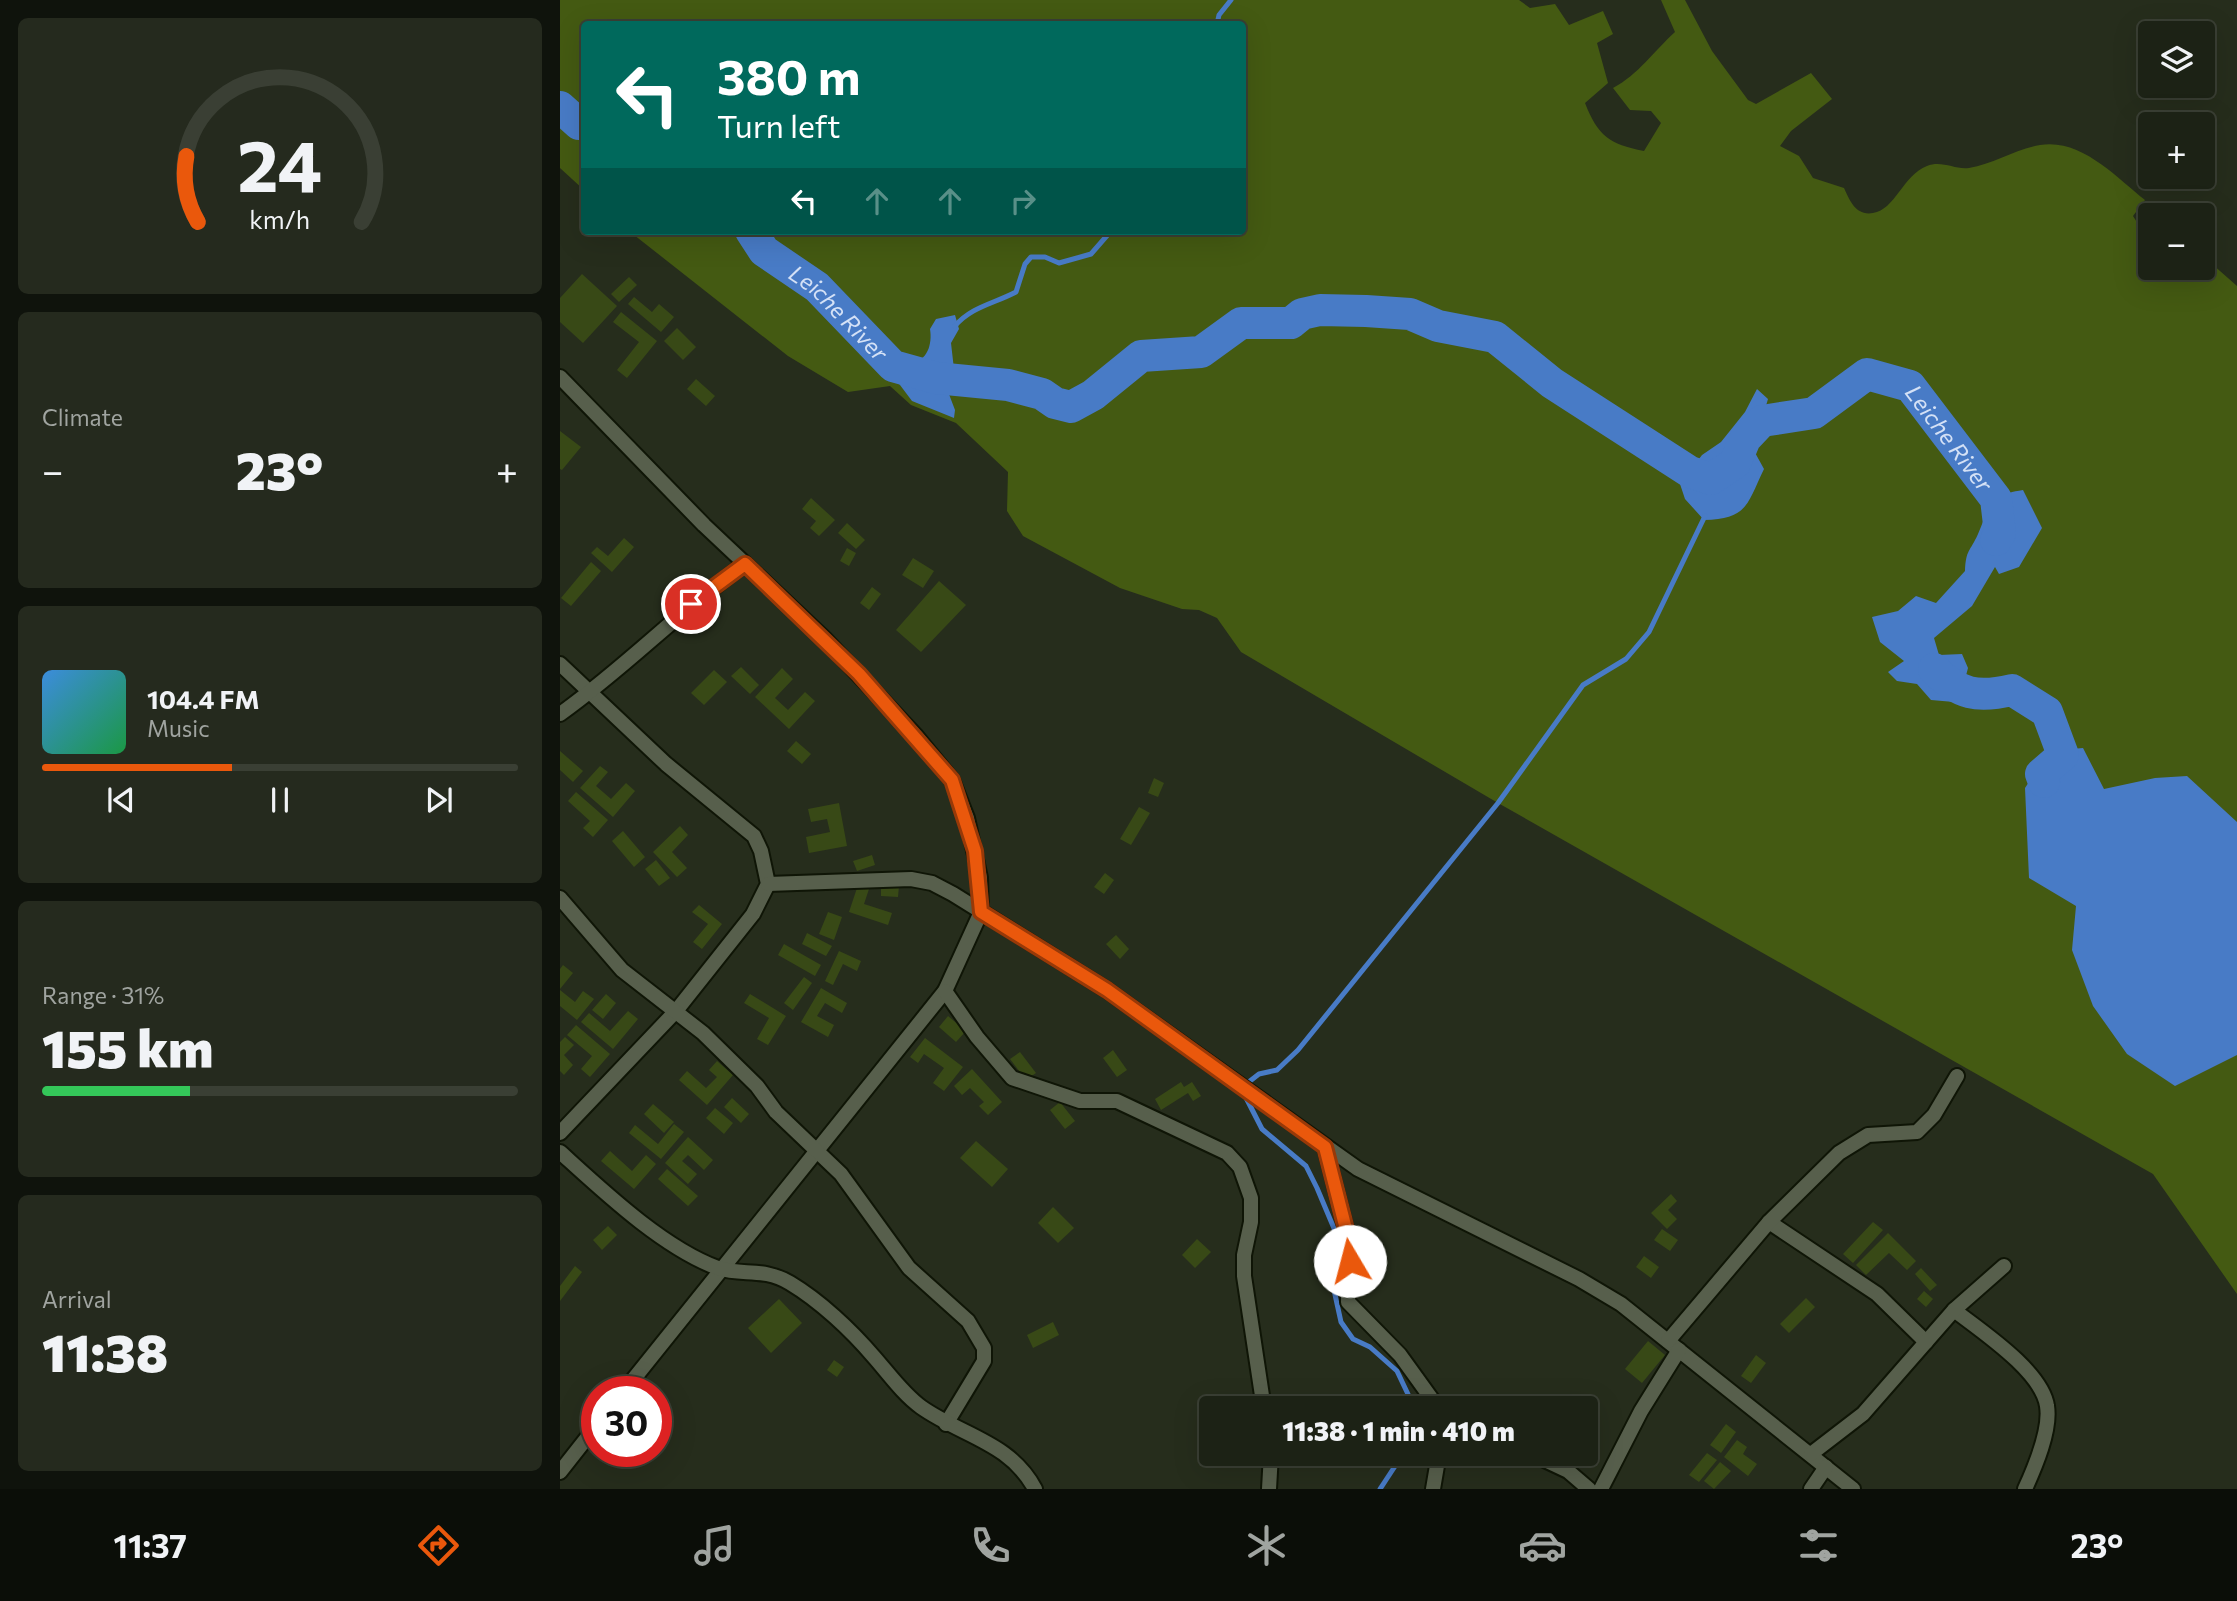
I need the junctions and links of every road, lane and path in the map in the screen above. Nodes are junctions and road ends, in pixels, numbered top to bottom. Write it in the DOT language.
graph roads {
  1 [pos="560,377"];
  2 [pos="745,564"];
  3 [pos="560,664"];
  4 [pos="590,693"];
  5 [pos="560,714"];
  6 [pos="768,884"];
  7 [pos="560,898"];
  8 [pos="981,912"];
  9 [pos="945,991"];
  10 [pos="676,1011"];
  11 [pos="1956,1076"];
  12 [pos="560,1133"];
  13 [pos="1325,1147"];
  14 [pos="817,1150"];
  15 [pos="560,1152"];
  16 [pos="1769,1222"];
  17 [pos="2004,1266"];
  18 [pos="720,1269"];
  19 [pos="1954,1310"];
  20 [pos="1926,1342"];
  21 [pos="1673,1345"];
  22 [pos="636,1376"];
  23 [pos="1262,1396"];
  24 [pos="1430,1396"];
  25 [pos="946,1424"];
  26 [pos="581,1445"];
  27 [pos="1811,1454"];
  28 [pos="1270,1466"];
  29 [pos="1436,1466"];
  30 [pos="1557,1466"];
  31 [pos="1826,1467"];
  32 [pos="560,1472"];
  33 [pos="1035,1489"];
  34 [pos="1269,1489"];
  35 [pos="1433,1489"];
  36 [pos="1589,1489"];
  37 [pos="1601,1489"];
  38 [pos="1811,1489"];
  39 [pos="1853,1489"];
  40 [pos="2025,1489"];
  1 -- 2 [label="street"];
  2 -- 4 [label="street"];
  2 -- 8 [label="street"];
  3 -- 4 [label="street"];
  4 -- 5 [label="street"];
  4 -- 6 [label="street"];
  6 -- 8 [label="street"];
  6 -- 10 [label="street"];
  7 -- 10 [label="street"];
  8 -- 9 [label="street"];
  8 -- 13 [label="street"];
  9 -- 14 [label="street"];
  9 -- 23 [label="street"];
  10 -- 12 [label="street"];
  10 -- 14 [label="street"];
  11 -- 16 [label="street"];
  13 -- 21 [label="street"];
  13 -- 24 [label="street"];
  14 -- 18 [label="street"];
  14 -- 25 [label="street"];
  15 -- 18 [label="street"];
  16 -- 20 [label="street"];
  16 -- 21 [label="street"];
  17 -- 19 [label="street"];
  18 -- 22 [label="street"];
  18 -- 25 [label="street"];
  19 -- 20 [label="street"];
  19 -- 40 [label="street"];
  20 -- 27 [label="street"];
  21 -- 27 [label="street"];
  21 -- 37 [label="street"];
  25 -- 33 [label="street"];
  26 -- 32 [label="street"];
  27 -- 31 [label="street"];
  28 -- 34 [label="street"];
  29 -- 35 [label="street"];
  30 -- 36 [label="street"];
  31 -- 38 [label="street"];
  31 -- 39 [label="street"];
}
